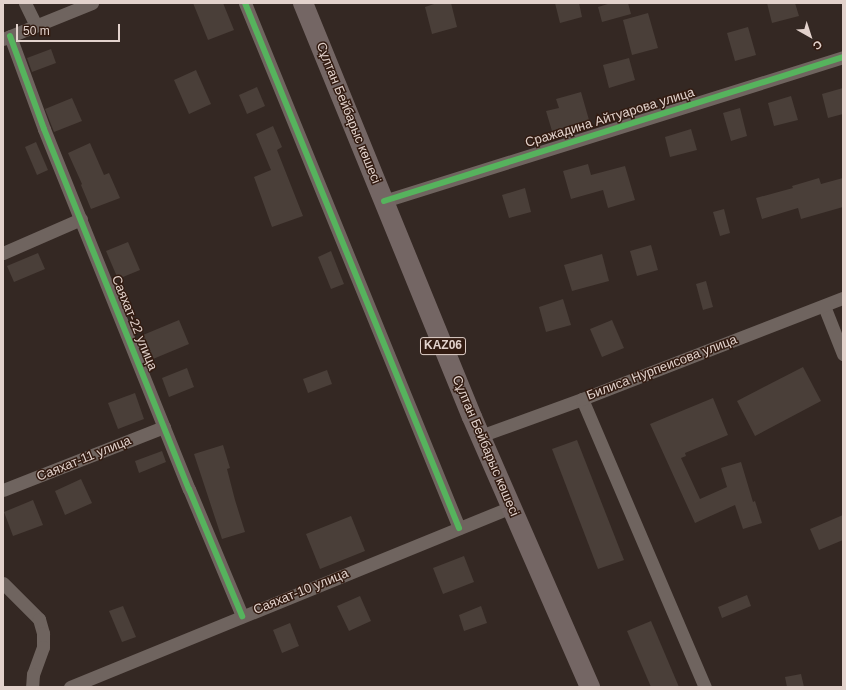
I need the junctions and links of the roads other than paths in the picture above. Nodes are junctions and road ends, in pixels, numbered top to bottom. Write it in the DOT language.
graph roads {
  1 [pos="25,3"];
  2 [pos="92,3"];
  3 [pos="245,3"];
  4 [pos="303,3"];
  5 [pos="36,26"];
  6 [pos="7,38"];
  7 [pos="843,57"];
  8 [pos="384,201"];
  9 [pos="81,219"];
  10 [pos="3,253"];
  11 [pos="843,298"];
  12 [pos="824,306"];
  13 [pos="843,354"];
  14 [pos="582,399"];
  15 [pos="164,427"];
  16 [pos="480,436"];
  17 [pos="3,490"];
  18 [pos="511,507"];
  19 [pos="459,528"];
  20 [pos="3,583"];
  21 [pos="242,616"];
  22 [pos="32,687"];
  23 [pos="70,687"];
  24 [pos="590,687"];
  25 [pos="705,687"];
  1 -- 5 [label="street"];
  2 -- 5 [label="street"];
  3 -- 19 [label="street"];
  4 -- 8 [label="main road, Сұлтан Бейбарыс көшесі / KAZ06"];
  5 -- 6 [label="street"];
  6 -- 9 [label="street, Саяхат-22 улица"];
  7 -- 8 [label="street, Сражадина Айтуарова улица"];
  8 -- 16 [label="main road, Сұлтан Бейбарыс көшесі / KAZ06"];
  9 -- 10 [label="street"];
  9 -- 15 [label="street, Саяхат-22 улица"];
  11 -- 12 [label="street, Билиса Нурпеисова улица"];
  12 -- 13 [label="street"];
  12 -- 14 [label="street, Билиса Нурпеисова улица"];
  14 -- 16 [label="street, Билиса Нурпеисова улица"];
  14 -- 25 [label="street"];
  15 -- 17 [label="street, Саяхат-11 улица"];
  15 -- 21 [label="street, Саяхат-22 улица"];
  16 -- 18 [label="main road, Сұлтан Бейбарыс көшесі / KAZ06"];
  18 -- 19 [label="street, Саяхат-10 улица"];
  18 -- 24 [label="main road, Сұлтан Бейбарыс көшесі / KAZ06"];
  19 -- 21 [label="street, Саяхат-10 улица"];
  20 -- 22 [label="street"];
  21 -- 23 [label="street, Саяхат-10 улица"];
}
